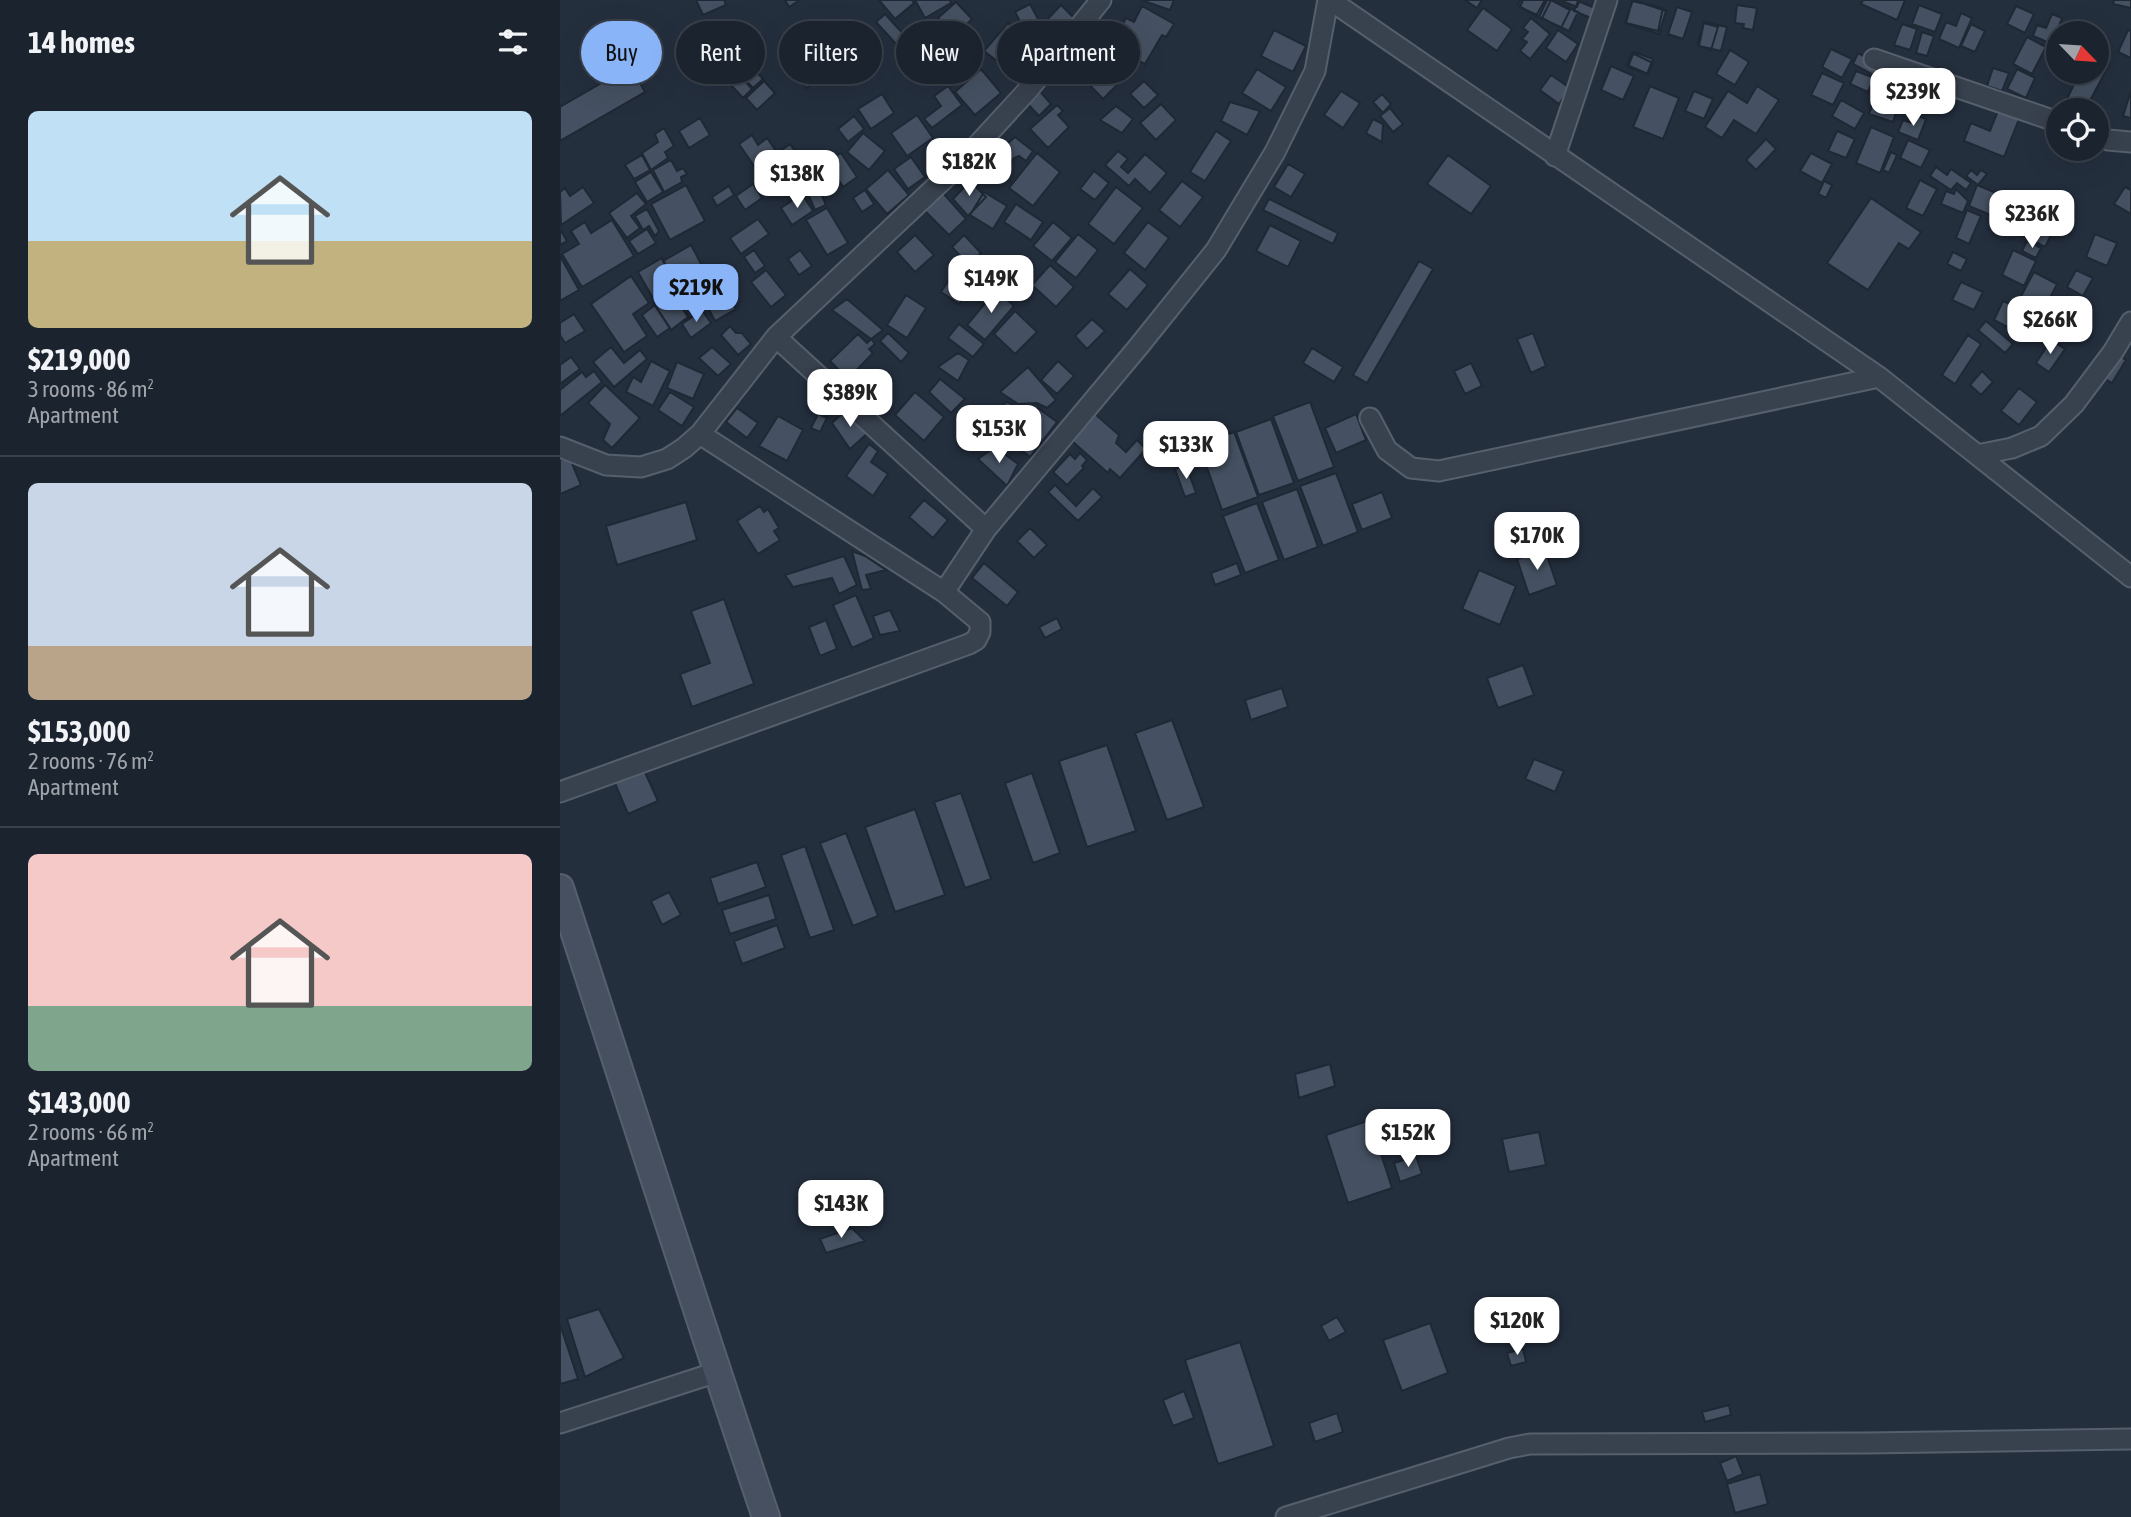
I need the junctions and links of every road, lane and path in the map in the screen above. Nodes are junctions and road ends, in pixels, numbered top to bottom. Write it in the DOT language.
graph roads {
  1 [pos="1101,0"];
  2 [pos="1329,0"];
  3 [pos="1607,0"];
  4 [pos="1874,60"];
  5 [pos="2046,118"];
  6 [pos="2109,140"];
  7 [pos="2131,142"];
  8 [pos="1555,156"];
  9 [pos="2131,322"];
  10 [pos="776,337"];
  11 [pos="1879,377"];
  12 [pos="1370,418"];
  13 [pos="700,433"];
  14 [pos="560,447"];
  15 [pos="1977,455"];
  16 [pos="986,529"];
  17 [pos="2131,577"];
  18 [pos="944,592"];
  19 [pos="560,792"];
  20 [pos="560,888"];
  21 [pos="717,1372"];
  22 [pos="560,1423"];
  23 [pos="2131,1439"];
  24 [pos="766,1517"];
  25 [pos="1286,1517"];
  1 -- 10 [label="street"];
  2 -- 8 [label="street"];
  2 -- 16 [label="street"];
  3 -- 8 [label="street"];
  4 -- 5 [label="street"];
  6 -- 7 [label="street"];
  8 -- 11 [label="street"];
  9 -- 15 [label="street"];
  10 -- 13 [label="street"];
  10 -- 16 [label="street"];
  11 -- 12 [label="street"];
  11 -- 15 [label="street"];
  13 -- 14 [label="street"];
  13 -- 18 [label="street"];
  15 -- 17 [label="street"];
  16 -- 18 [label="street"];
  18 -- 19 [label="street"];
  20 -- 21 [label="main road"];
  21 -- 22 [label="street"];
  21 -- 24 [label="main road"];
  23 -- 25 [label="street"];
}
